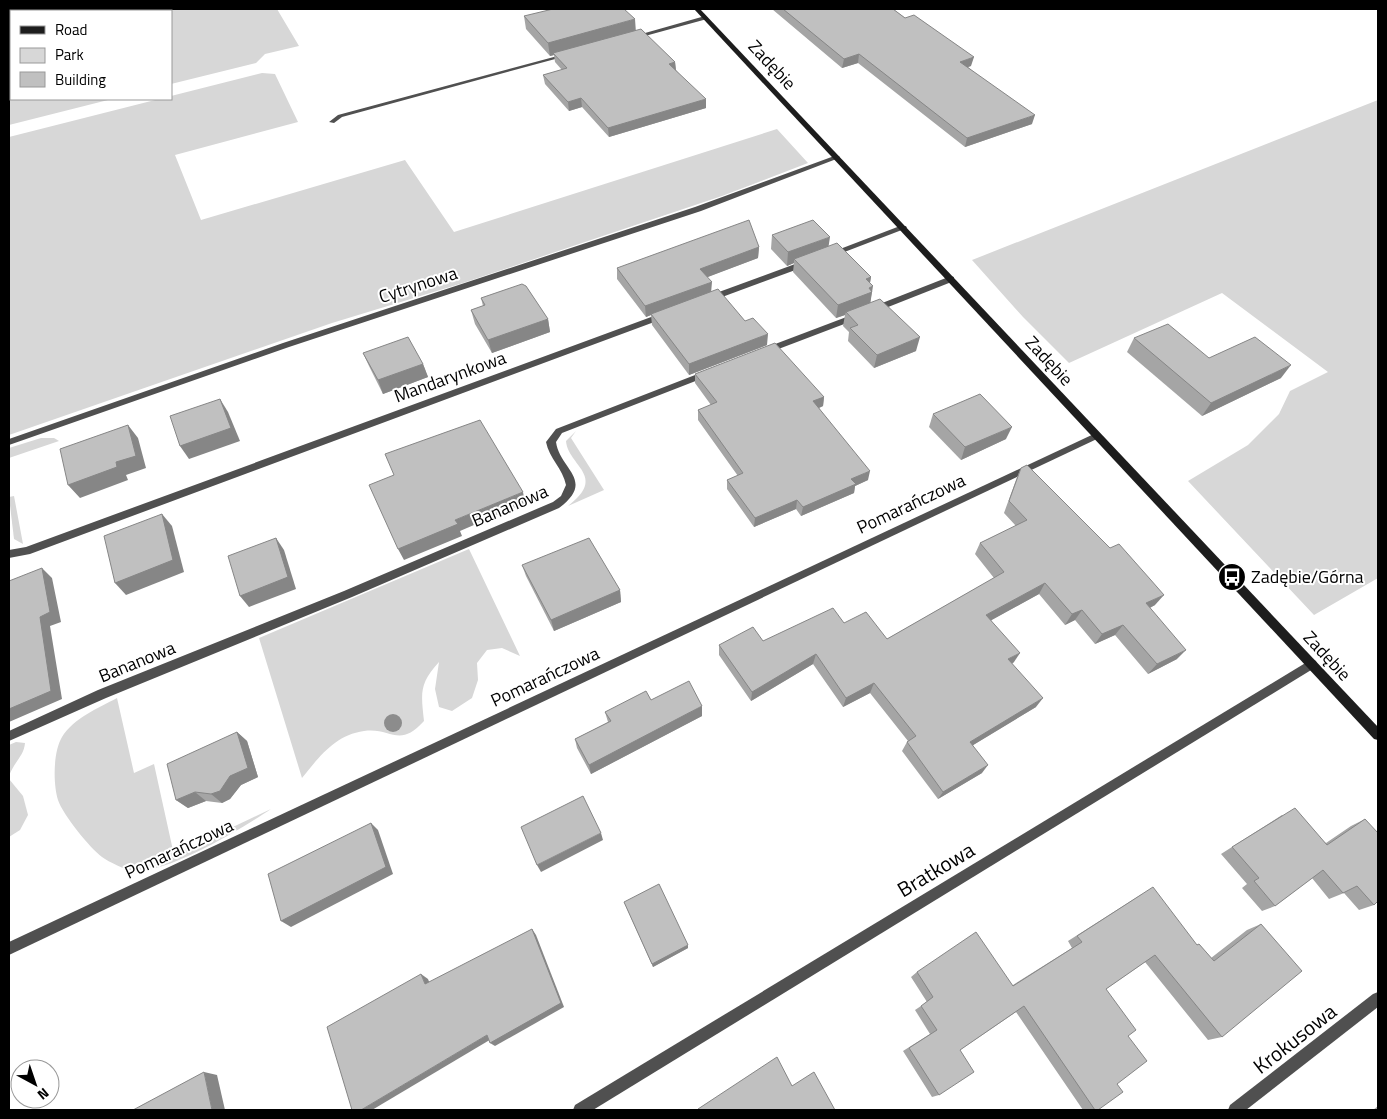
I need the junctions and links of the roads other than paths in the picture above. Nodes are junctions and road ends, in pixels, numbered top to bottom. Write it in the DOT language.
graph roads {
  1 [pos="697,9"];
  2 [pos="705,18"];
  3 [pos="628,39"];
  4 [pos="571,54"];
  5 [pos="332,122"];
  6 [pos="837,158"];
  7 [pos="903,228"];
  8 [pos="951,279"];
  9 [pos="706,300"];
  10 [pos="668,314"];
  11 [pos="759,354"];
  12 [pos="722,368"];
  13 [pos="1096,436"];
  14 [pos="9,442"];
  15 [pos="9,554"];
  16 [pos="1312,664"];
  17 [pos="9,736"];
  18 [pos="1378,736"];
  19 [pos="9,949"];
  20 [pos="1378,999"];
  21 [pos="580,1110"];
  22 [pos="1236,1110"];
  1 -- 2 [label="street, Zadębie"];
  2 -- 3 [label="street"];
  2 -- 6 [label="street, Zadębie"];
  4 -- 5 [label="street"];
  6 -- 7 [label="street, Zadębie"];
  6 -- 14 [label="street, Cytrynowa"];
  7 -- 8 [label="street, Zadębie"];
  7 -- 9 [label="street"];
  8 -- 11 [label="street"];
  8 -- 13 [label="street, Zadębie"];
  10 -- 15 [label="street, Mandarynkowa"];
  12 -- 17 [label="street, Bananowa"];
  13 -- 16 [label="street, Zadębie"];
  13 -- 19 [label="street, Pomarańczowa"];
  16 -- 18 [label="street, Zadębie"];
  16 -- 21 [label="street, Bratkowa"];
  20 -- 22 [label="street, Krokusowa"];
}
